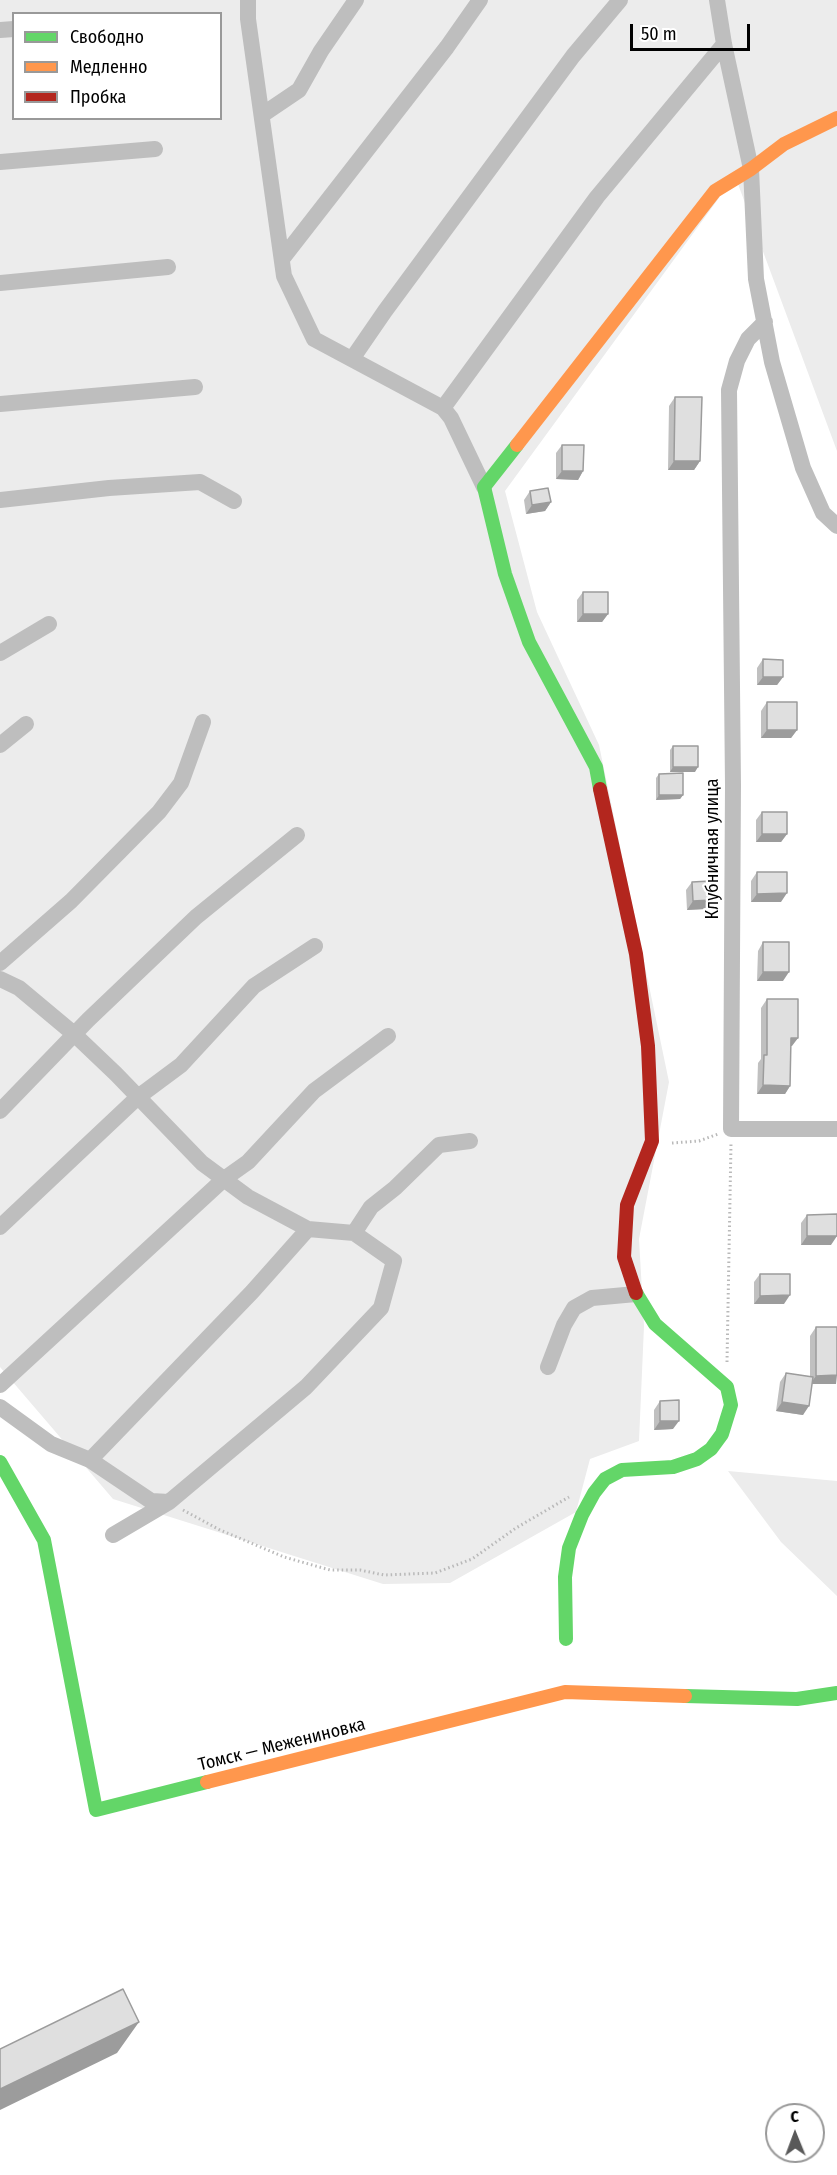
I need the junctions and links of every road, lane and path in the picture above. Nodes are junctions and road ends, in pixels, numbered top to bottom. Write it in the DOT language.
graph roads {
  1 [pos="248,0"];
  2 [pos="356,0"];
  3 [pos="480,0"];
  4 [pos="620,0"];
  5 [pos="717,0"];
  6 [pos="724,44"];
  7 [pos="262,115"];
  8 [pos="837,118"];
  9 [pos="155,149"];
  10 [pos="0,162"];
  11 [pos="752,169"];
  12 [pos="282,259"];
  13 [pos="168,267"];
  14 [pos="0,283"];
  15 [pos="765,322"];
  16 [pos="352,359"];
  17 [pos="195,387"];
  18 [pos="0,404"];
  19 [pos="443,408"];
  20 [pos="484,487"];
  21 [pos="0,500"];
  22 [pos="234,501"];
  23 [pos="837,526"];
  24 [pos="50,624"];
  25 [pos="0,653"];
  26 [pos="203,722"];
  27 [pos="26,724"];
  28 [pos="0,745"];
  29 [pos="297,835"];
  30 [pos="315,946"];
  31 [pos="0,963"];
  32 [pos="0,978"];
  33 [pos="74,1034"];
  34 [pos="388,1036"];
  35 [pos="138,1097"];
  36 [pos="0,1111"];
  37 [pos="731,1129"];
  38 [pos="837,1129"];
  39 [pos="652,1141"];
  40 [pos="470,1142"];
  41 [pos="224,1179"];
  42 [pos="0,1227"];
  43 [pos="308,1229"];
  44 [pos="354,1233"];
  45 [pos="636,1294"];
  46 [pos="548,1367"];
  47 [pos="0,1385"];
  48 [pos="727,1387"];
  49 [pos="0,1407"];
  50 [pos="90,1460"];
  51 [pos="0,1462"];
  52 [pos="594,1493"];
  53 [pos="169,1502"];
  54 [pos="113,1535"];
  55 [pos="566,1639"];
  56 [pos="837,1693"];
  1 -- 7 [label="street"];
  2 -- 7 [label="street"];
  3 -- 12 [label="street"];
  4 -- 16 [label="street"];
  5 -- 6 [label="street"];
  6 -- 11 [label="street"];
  6 -- 19 [label="street"];
  7 -- 12 [label="street"];
  8 -- 11 [label="street"];
  9 -- 10 [label="street"];
  11 -- 15 [label="street"];
  11 -- 20 [label="street"];
  12 -- 16 [label="street"];
  13 -- 14 [label="street"];
  15 -- 23 [label="street"];
  15 -- 37 [label="street, Клубничная улица"];
  16 -- 19 [label="street"];
  17 -- 18 [label="street"];
  19 -- 20 [label="street"];
  20 -- 39 [label="street"];
  21 -- 22 [label="street"];
  24 -- 25 [label="street"];
  26 -- 31 [label="street"];
  27 -- 28 [label="street"];
  29 -- 33 [label="street"];
  30 -- 35 [label="street"];
  32 -- 33 [label="street"];
  33 -- 35 [label="street"];
  33 -- 36 [label="street"];
  34 -- 41 [label="street"];
  35 -- 41 [label="street"];
  35 -- 42 [label="street"];
  37 -- 38 [label="street"];
  37 -- 39 [label="path"];
  37 -- 48 [label="path"];
  39 -- 45 [label="street"];
  40 -- 44 [label="street"];
  41 -- 43 [label="street"];
  41 -- 47 [label="street"];
  43 -- 44 [label="street"];
  43 -- 50 [label="street"];
  44 -- 53 [label="street"];
  45 -- 46 [label="street"];
  45 -- 48 [label="street"];
  48 -- 52 [label="street"];
  49 -- 50 [label="street"];
  50 -- 53 [label="street"];
  51 -- 56 [label="street, Томск — Межениновка"];
  52 -- 53 [label="path"];
  52 -- 55 [label="street"];
  53 -- 54 [label="street"];
}
